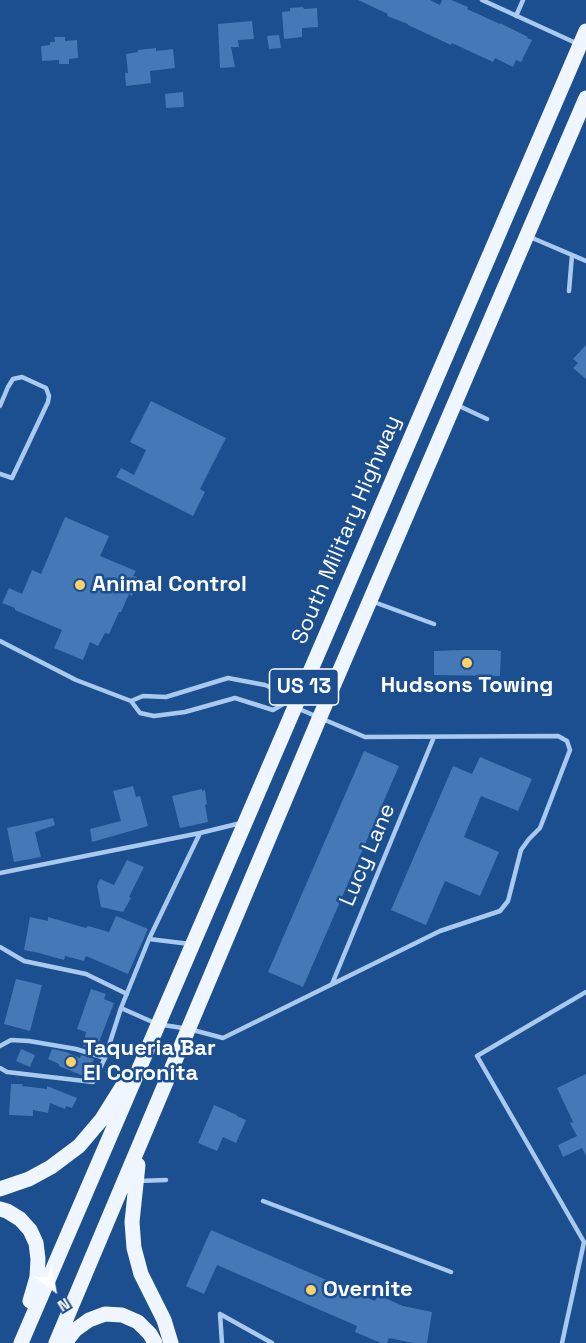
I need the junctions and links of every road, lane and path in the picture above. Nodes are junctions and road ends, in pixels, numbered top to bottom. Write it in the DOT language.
graph roads {
  1 [pos="482,0"];
  2 [pos="523,0"];
  3 [pos="516,16"];
  4 [pos="583,38"];
  5 [pos="586,98"];
  6 [pos="527,236"];
  7 [pos="572,255"];
  8 [pos="586,261"];
  9 [pos="569,291"];
  10 [pos="455,404"];
  11 [pos="0,406"];
  12 [pos="487,418"];
  13 [pos="0,474"];
  14 [pos="370,601"];
  15 [pos="434,624"];
  16 [pos="0,641"];
  17 [pos="131,701"];
  18 [pos="290,706"];
  19 [pos="320,719"];
  20 [pos="435,737"];
  21 [pos="247,821"];
  22 [pos="200,833"];
  23 [pos="0,873"];
  24 [pos="149,939"];
  25 [pos="192,945"];
  26 [pos="0,947"];
  27 [pos="332,985"];
  28 [pos="586,992"];
  29 [pos="127,994"];
  30 [pos="121,1008"];
  31 [pos="158,1024"];
  32 [pos="189,1029"];
  33 [pos="0,1046"];
  34 [pos="105,1058"];
  35 [pos="0,1068"];
  36 [pos="140,1146"];
  37 [pos="166,1180"];
  38 [pos="136,1181"];
  39 [pos="0,1189"];
  40 [pos="263,1201"];
  41 [pos="0,1209"];
  42 [pos="451,1272"];
  43 [pos="19,1343"];
  44 [pos="56,1343"];
  45 [pos="65,1343"];
  46 [pos="155,1343"];
  47 [pos="171,1343"];
  48 [pos="222,1343"];
  49 [pos="272,1343"];
  50 [pos="562,1343"];
  1 -- 3 [label="lane"];
  2 -- 3 [label="lane"];
  3 -- 4 [label="lane"];
  4 -- 18 [label="main road, South Military Highway / US 13"];
  5 -- 6 [label="main road, US 13"];
  6 -- 7 [label="lane"];
  6 -- 10 [label="main road, US 13"];
  7 -- 8 [label="lane"];
  7 -- 9 [label="lane"];
  10 -- 12 [label="lane"];
  10 -- 14 [label="main road, US 13"];
  11 -- 13 [label="lane"];
  14 -- 15 [label="lane"];
  14 -- 19 [label="main road, US 13"];
  16 -- 17 [label="lane"];
  17 -- 18 [label="lane"];
  17 -- 18 [label="lane"];
  18 -- 19 [label="lane"];
  18 -- 21 [label="main road, South Military Highway / US 13"];
  19 -- 20 [label="lane"];
  19 -- 32 [label="main road, US 13"];
  20 -- 27 [label="lane, Lucy Lane"];
  20 -- 27 [label="lane"];
  21 -- 22 [label="lane"];
  21 -- 25 [label="main road, South Military Highway / US 13"];
  22 -- 23 [label="lane"];
  22 -- 24 [label="lane"];
  24 -- 25 [label="lane"];
  24 -- 29 [label="lane"];
  25 -- 31 [label="main road, South Military Highway / US 13"];
  26 -- 29 [label="lane"];
  27 -- 32 [label="lane"];
  28 -- 50 [label="lane"];
  29 -- 30 [label="lane"];
  30 -- 31 [label="lane"];
  30 -- 34 [label="lane"];
  31 -- 32 [label="lane"];
  31 -- 39 [label="main road"];
  31 -- 43 [label="main road, South Military Highway / US 13"];
  32 -- 36 [label="main road, US 13"];
  33 -- 34 [label="lane"];
  34 -- 35 [label="lane"];
  36 -- 38 [label="main road"];
  36 -- 44 [label="main road, US 13"];
  37 -- 38 [label="lane"];
  38 -- 47 [label="main road"];
  40 -- 42 [label="lane"];
  41 -- 43 [label="main road"];
  45 -- 46 [label="main road"];
  48 -- 49 [label="lane"];
}
